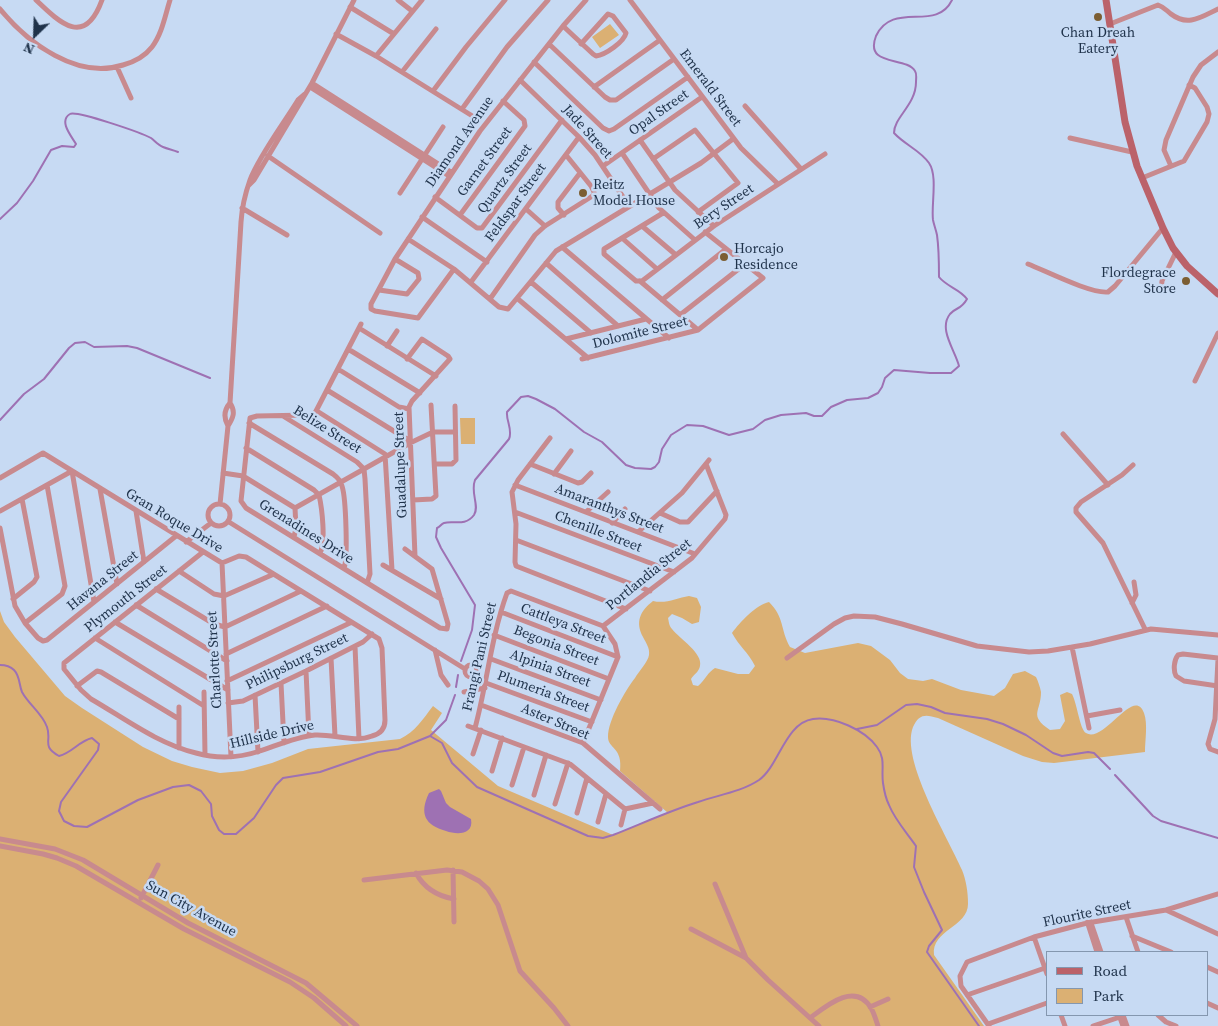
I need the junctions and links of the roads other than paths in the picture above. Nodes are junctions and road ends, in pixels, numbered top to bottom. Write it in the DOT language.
graph roads {
  1 [pos="36,0"];
  2 [pos="94,0"];
  3 [pos="170,0"];
  4 [pos="354,0"];
  5 [pos="398,0"];
  6 [pos="422,0"];
  7 [pos="505,0"];
  8 [pos="548,0"];
  9 [pos="586,0"];
  10 [pos="630,0"];
  11 [pos="1106,0"];
  12 [pos="101,2"];
  13 [pos="350,7"];
  14 [pos="0,9"];
  15 [pos="1218,9"];
  16 [pos="412,11"];
  17 [pos="1110,24"];
  18 [pos="563,26"];
  19 [pos="436,29"];
  20 [pos="336,34"];
  21 [pos="394,34"];
  22 [pos="660,40"];
  23 [pos="549,44"];
  24 [pos="581,44"];
  25 [pos="1218,52"];
  26 [pos="376,56"];
  27 [pos="674,59"];
  28 [pos="534,62"];
  29 [pos="117,68"];
  30 [pos="402,72"];
  31 [pos="688,78"];
  32 [pos="520,80"];
  33 [pos="311,85"];
  34 [pos="1189,85"];
  35 [pos="594,87"];
  36 [pos="433,91"];
  37 [pos="305,94"];
  38 [pos="702,97"];
  39 [pos="130,98"];
  40 [pos="503,101"];
  41 [pos="746,106"];
  42 [pos="462,109"];
  43 [pos="474,116"];
  44 [pos="562,120"];
  45 [pos="443,127"];
  46 [pos="579,137"];
  47 [pos="733,138"];
  48 [pos="1070,138"];
  49 [pos="640,140"];
  50 [pos="1132,152"];
  51 [pos="622,153"];
  52 [pos="714,154"];
  53 [pos="825,154"];
  54 [pos="566,155"];
  55 [pos="268,156"];
  56 [pos="423,157"];
  57 [pos="653,159"];
  58 [pos="603,166"];
  59 [pos="1171,166"];
  60 [pos="801,169"];
  61 [pos="580,173"];
  62 [pos="450,174"];
  63 [pos="1142,178"];
  64 [pos="669,182"];
  65 [pos="778,184"];
  66 [pos="248,186"];
  67 [pos="400,193"];
  68 [pos="650,194"];
  69 [pos="435,198"];
  70 [pos="629,206"];
  71 [pos="242,208"];
  72 [pos="526,209"];
  73 [pos="698,212"];
  74 [pos="663,213"];
  75 [pos="460,215"];
  76 [pos="564,215"];
  77 [pos="422,218"];
  78 [pos="545,226"];
  79 [pos="642,226"];
  80 [pos="714,226"];
  81 [pos="1163,228"];
  82 [pos="705,232"];
  83 [pos="380,234"];
  84 [pos="287,235"];
  85 [pos="622,238"];
  86 [pos="408,239"];
  87 [pos="695,240"];
  88 [pos="562,247"];
  89 [pos="726,249"];
  90 [pos="1176,252"];
  91 [pos="676,255"];
  92 [pos="395,259"];
  93 [pos="487,262"];
  94 [pos="546,263"];
  95 [pos="745,264"];
  96 [pos="1028,264"];
  97 [pos="454,269"];
  98 [pos="657,269"];
  99 [pos="471,282"];
  100 [pos="531,282"];
  101 [pos="639,282"];
  102 [pos="379,290"];
  103 [pos="1161,291"];
  104 [pos="1218,294"];
  105 [pos="490,298"];
  106 [pos="518,299"];
  107 [pos="662,300"];
  108 [pos="680,315"];
  109 [pos="646,319"];
  110 [pos="618,326"];
  111 [pos="698,330"];
  112 [pos="397,331"];
  113 [pos="592,333"];
  114 [pos="1218,333"];
  115 [pos="669,338"];
  116 [pos="566,339"];
  117 [pos="387,346"];
  118 [pos="348,349"];
  119 [pos="408,358"];
  120 [pos="338,369"];
  121 [pos="436,376"];
  122 [pos="1195,381"];
  123 [pos="328,390"];
  124 [pos="420,393"];
  125 [pos="230,403"];
  126 [pos="431,406"];
  127 [pos="455,406"];
  128 [pos="409,409"];
  129 [pos="317,411"];
  130 [pos="282,416"];
  131 [pos="248,423"];
  132 [pos="228,426"];
  133 [pos="433,432"];
  134 [pos="455,432"];
  135 [pos="1063,434"];
  136 [pos="550,438"];
  137 [pos="410,442"];
  138 [pos="246,448"];
  139 [pos="571,451"];
  140 [pos="386,456"];
  141 [pos="435,464"];
  142 [pos="530,464"];
  143 [pos="1133,465"];
  144 [pos="364,469"];
  145 [pos="72,471"];
  146 [pos="223,473"];
  147 [pos="592,473"];
  148 [pos="554,474"];
  149 [pos="243,476"];
  150 [pos="0,478"];
  151 [pos="341,482"];
  152 [pos="47,485"];
  153 [pos="515,485"];
  154 [pos="1108,485"];
  155 [pos="100,489"];
  156 [pos="717,491"];
  157 [pos="608,492"];
  158 [pos="319,494"];
  159 [pos="22,499"];
  160 [pos="413,500"];
  161 [pos="220,504"];
  162 [pos="295,508"];
  163 [pos="625,509"];
  164 [pos="0,511"];
  165 [pos="136,511"];
  166 [pos="515,512"];
  167 [pos="586,512"];
  168 [pos="660,513"];
  169 [pos="211,522"];
  170 [pos="229,522"];
  171 [pos="612,522"];
  172 [pos="0,528"];
  173 [pos="638,532"];
  174 [pos="176,536"];
  175 [pos="294,537"];
  176 [pos="516,540"];
  177 [pos="186,542"];
  178 [pos="405,549"];
  179 [pos="203,552"];
  180 [pos="320,553"];
  181 [pos="695,554"];
  182 [pos="415,556"];
  183 [pos="144,562"];
  184 [pos="222,563"];
  185 [pos="383,565"];
  186 [pos="344,568"];
  187 [pos="392,570"];
  188 [pos="179,571"];
  189 [pos="674,572"];
  190 [pos="274,574"];
  191 [pos="1134,582"];
  192 [pos="367,583"];
  193 [pos="117,584"];
  194 [pos="156,589"];
  195 [pos="301,591"];
  196 [pos="650,591"];
  197 [pos="224,596"];
  198 [pos="13,599"];
  199 [pos="441,599"];
  200 [pos="94,602"];
  201 [pos="1132,603"];
  202 [pos="136,605"];
  203 [pos="326,606"];
  204 [pos="626,609"];
  205 [pos="501,612"];
  206 [pos="115,622"];
  207 [pos="352,622"];
  208 [pos="25,623"];
  209 [pos="604,626"];
  210 [pos="225,627"];
  211 [pos="1145,630"];
  212 [pos="372,634"];
  213 [pos="494,635"];
  214 [pos="1218,635"];
  215 [pos="95,638"];
  216 [pos="355,646"];
  217 [pos="1072,647"];
  218 [pos="435,650"];
  219 [pos="618,657"];
  220 [pos="226,658"];
  221 [pos="331,658"];
  222 [pos="787,658"];
  223 [pos="1218,658"];
  224 [pos="491,659"];
  225 [pos="63,665"];
  226 [pos="306,671"];
  227 [pos="488,676"];
  228 [pos="609,679"];
  229 [pos="227,681"];
  230 [pos="281,683"];
  231 [pos="448,685"];
  232 [pos="77,686"];
  233 [pos="486,686"];
  234 [pos="1217,686"];
  235 [pos="228,690"];
  236 [pos="204,692"];
  237 [pos="464,692"];
  238 [pos="255,695"];
  239 [pos="601,700"];
  240 [pos="228,703"];
  241 [pos="481,705"];
  242 [pos="204,706"];
  243 [pos="179,707"];
  244 [pos="1217,708"];
  245 [pos="1120,710"];
  246 [pos="1087,716"];
  247 [pos="179,719"];
  248 [pos="592,722"];
  249 [pos="468,726"];
  250 [pos="1090,728"];
  251 [pos="1216,728"];
  252 [pos="478,729"];
  253 [pos="309,736"];
  254 [pos="335,736"];
  255 [pos="502,738"];
  256 [pos="359,739"];
  257 [pos="284,743"];
  258 [pos="583,743"];
  259 [pos="524,746"];
  260 [pos="179,748"];
  261 [pos="258,752"];
  262 [pos="1218,752"];
  263 [pos="472,754"];
  264 [pos="546,754"];
  265 [pos="205,755"];
  266 [pos="231,757"];
  267 [pos="568,763"];
  268 [pos="492,771"];
  269 [pos="587,778"];
  270 [pos="512,785"];
  271 [pos="606,794"];
  272 [pos="534,795"];
  273 [pos="653,803"];
  274 [pos="556,804"];
  275 [pos="626,809"];
  276 [pos="660,809"];
  277 [pos="577,813"];
  278 [pos="598,822"];
  279 [pos="621,824"];
  280 [pos="0,840"];
  281 [pos="0,846"];
  282 [pos="158,865"];
  283 [pos="453,870"];
  284 [pos="416,873"];
  285 [pos="364,880"];
  286 [pos="715,884"];
  287 [pos="142,895"];
  288 [pos="1217,895"];
  289 [pos="454,899"];
  290 [pos="138,903"];
  291 [pos="1166,910"];
  292 [pos="1126,917"];
  293 [pos="454,922"];
  294 [pos="1089,923"];
  295 [pos="690,929"];
  296 [pos="1218,934"];
  297 [pos="1132,936"];
  298 [pos="1034,937"];
  299 [pos="1097,951"];
  300 [pos="1101,951"];
  301 [pos="1138,951"];
  302 [pos="1170,951"];
  303 [pos="746,958"];
  304 [pos="1046,971"];
  305 [pos="306,982"];
  306 [pos="302,989"];
  307 [pos="967,995"];
  308 [pos="888,999"];
  309 [pos="1046,1003"];
  310 [pos="870,1007"];
  311 [pos="1121,1016"];
  312 [pos="1159,1016"];
  313 [pos="810,1018"];
  314 [pos="988,1025"];
  315 [pos="346,1026"];
  316 [pos="357,1026"];
  317 [pos="568,1026"];
  318 [pos="819,1026"];
  319 [pos="878,1026"];
  320 [pos="1092,1026"];
  321 [pos="1123,1026"];
  322 [pos="1127,1026"];
  323 [pos="1176,1026"];
  1 -- 12 [label="street"];
  2 -- 12 [label="street"];
  3 -- 29 [label="street"];
  4 -- 13 [label="street"];
  5 -- 16 [label="street"];
  6 -- 16 [label="street"];
  7 -- 36 [label="street"];
  8 -- 42 [label="street"];
  9 -- 18 [label="street, Diamond Avenue"];
  10 -- 22 [label="street, Emerald Street"];
  11 -- 17 [label="main road"];
  13 -- 20 [label="street"];
  13 -- 21 [label="street"];
  14 -- 29 [label="street"];
  15 -- 17 [label="street"];
  16 -- 21 [label="street"];
  17 -- 50 [label="main road"];
  18 -- 23 [label="street, Diamond Avenue"];
  18 -- 24 [label="street"];
  19 -- 30 [label="street"];
  20 -- 26 [label="street"];
  20 -- 33 [label="street"];
  21 -- 26 [label="street"];
  22 -- 27 [label="street, Emerald Street"];
  22 -- 35 [label="street"];
  23 -- 28 [label="street, Diamond Avenue"];
  23 -- 35 [label="street"];
  24 -- 24 [label="street"];
  25 -- 34 [label="street"];
  26 -- 30 [label="street"];
  27 -- 31 [label="street, Emerald Street"];
  27 -- 35 [label="street"];
  28 -- 31 [label="street"];
  28 -- 32 [label="street, Diamond Avenue"];
  29 -- 39 [label="street"];
  30 -- 36 [label="street"];
  31 -- 38 [label="street, Emerald Street"];
  32 -- 40 [label="street, Diamond Avenue"];
  32 -- 44 [label="street, Jade Street"];
  33 -- 37 [label="street"];
  33 -- 56 [label="street"];
  34 -- 59 [label="street"];
  34 -- 59 [label="street"];
  36 -- 42 [label="street"];
  37 -- 55 [label="street"];
  37 -- 66 [label="street"];
  38 -- 47 [label="street, Emerald Street"];
  38 -- 49 [label="street, Opal Street"];
  40 -- 62 [label="street, Diamond Avenue"];
  40 -- 75 [label="street, Garnet Street"];
  41 -- 60 [label="street"];
  42 -- 43 [label="street"];
  44 -- 46 [label="street, Jade Street"];
  44 -- 75 [label="street, Quartz Street"];
  45 -- 56 [label="street"];
  46 -- 54 [label="street, Feldspar Street"];
  46 -- 58 [label="street, Jade Street"];
  47 -- 52 [label="street"];
  47 -- 65 [label="street, Emerald Street"];
  48 -- 50 [label="street"];
  49 -- 51 [label="street, Opal Street"];
  49 -- 57 [label="street"];
  50 -- 63 [label="main road"];
  51 -- 58 [label="street, Opal Street"];
  51 -- 68 [label="street"];
  52 -- 57 [label="street"];
  52 -- 64 [label="street"];
  52 -- 73 [label="street"];
  53 -- 60 [label="street, Bery Street"];
  54 -- 61 [label="street"];
  54 -- 72 [label="street, Feldspar Street"];
  55 -- 66 [label="street"];
  55 -- 83 [label="street"];
  56 -- 62 [label="street"];
  56 -- 67 [label="street"];
  57 -- 64 [label="street"];
  58 -- 70 [label="street, Jade Street"];
  59 -- 63 [label="street"];
  60 -- 65 [label="street, Bery Street"];
  61 -- 76 [label="street"];
  61 -- 76 [label="street"];
  62 -- 69 [label="street, Diamond Avenue"];
  63 -- 81 [label="main road"];
  64 -- 68 [label="street"];
  64 -- 73 [label="street"];
  65 -- 80 [label="street, Bery Street"];
  66 -- 71 [label="street"];
  68 -- 70 [label="street"];
  68 -- 74 [label="street"];
  69 -- 75 [label="street, Quartz Street"];
  69 -- 77 [label="street, Diamond Avenue"];
  70 -- 88 [label="street"];
  71 -- 84 [label="street"];
  71 -- 125 [label="street"];
  72 -- 78 [label="street"];
  72 -- 93 [label="street, Feldspar Street"];
  73 -- 80 [label="street"];
  74 -- 79 [label="street"];
  74 -- 87 [label="street"];
  76 -- 78 [label="street"];
  77 -- 86 [label="street, Diamond Avenue"];
  77 -- 93 [label="street"];
  78 -- 105 [label="street"];
  79 -- 85 [label="street"];
  79 -- 91 [label="street"];
  80 -- 82 [label="street, Bery Street"];
  81 -- 90 [label="main road"];
  81 -- 96 [label="street"];
  82 -- 87 [label="street, Bery Street"];
  82 -- 89 [label="street, Dolomite Street"];
  85 -- 98 [label="street"];
  85 -- 101 [label="street"];
  86 -- 92 [label="street, Diamond Avenue"];
  86 -- 97 [label="street"];
  87 -- 91 [label="street, Bery Street"];
  88 -- 94 [label="street"];
  88 -- 109 [label="street"];
  89 -- 95 [label="street, Dolomite Street"];
  89 -- 107 [label="street"];
  90 -- 103 [label="street"];
  90 -- 104 [label="main road"];
  91 -- 98 [label="street, Bery Street"];
  92 -- 102 [label="street, Diamond Avenue"];
  92 -- 102 [label="street"];
  93 -- 99 [label="street, Feldspar Street"];
  94 -- 100 [label="street"];
  94 -- 110 [label="street"];
  95 -- 108 [label="street"];
  95 -- 111 [label="street, Dolomite Street"];
  97 -- 99 [label="street"];
  97 -- 102 [label="street, Diamond Avenue"];
  98 -- 101 [label="street, Bery Street"];
  99 -- 105 [label="street"];
  100 -- 106 [label="street"];
  100 -- 113 [label="street"];
  101 -- 107 [label="street"];
  105 -- 106 [label="street"];
  106 -- 116 [label="street"];
  107 -- 108 [label="street"];
  108 -- 111 [label="street"];
  109 -- 110 [label="street"];
  109 -- 115 [label="street"];
  110 -- 113 [label="street"];
  111 -- 115 [label="street, Dolomite Street"];
  112 -- 117 [label="street"];
  113 -- 116 [label="street"];
  114 -- 122 [label="street"];
  115 -- 116 [label="street, Dolomite Street"];
  117 -- 118 [label="street"];
  117 -- 119 [label="street"];
  118 -- 120 [label="street"];
  118 -- 124 [label="street"];
  119 -- 121 [label="street"];
  119 -- 121 [label="street, Guadalupe Street"];
  120 -- 123 [label="street"];
  120 -- 128 [label="street"];
  121 -- 124 [label="street, Guadalupe Street"];
  123 -- 129 [label="street"];
  123 -- 137 [label="street"];
  124 -- 128 [label="street, Guadalupe Street"];
  125 -- 132 [label="street"];
  125 -- 132 [label="street"];
  126 -- 133 [label="street"];
  127 -- 134 [label="street"];
  128 -- 137 [label="street, Guadalupe Street"];
  129 -- 130 [label="street"];
  129 -- 140 [label="street"];
  130 -- 131 [label="street"];
  130 -- 144 [label="street, Belize Street"];
  131 -- 138 [label="street, Grenadines Drive"];
  131 -- 151 [label="street"];
  132 -- 146 [label="street"];
  133 -- 134 [label="street"];
  133 -- 137 [label="street"];
  133 -- 141 [label="street"];
  134 -- 141 [label="street"];
  135 -- 154 [label="street"];
  136 -- 142 [label="street"];
  137 -- 140 [label="street"];
  137 -- 160 [label="street, Guadalupe Street"];
  138 -- 149 [label="street, Grenadines Drive"];
  138 -- 158 [label="street"];
  139 -- 148 [label="street"];
  140 -- 144 [label="street"];
  140 -- 187 [label="street"];
  141 -- 160 [label="street"];
  142 -- 148 [label="street"];
  142 -- 153 [label="street"];
  143 -- 154 [label="street"];
  144 -- 151 [label="street"];
  144 -- 192 [label="street, Belize Street"];
  145 -- 150 [label="street, Gran Roque Drive"];
  145 -- 152 [label="street"];
  145 -- 155 [label="street, Gran Roque Drive"];
  145 -- 200 [label="street"];
  146 -- 149 [label="street"];
  146 -- 161 [label="street"];
  147 -- 148 [label="street"];
  149 -- 162 [label="street"];
  149 -- 175 [label="street, Grenadines Drive"];
  151 -- 158 [label="street"];
  151 -- 186 [label="street"];
  152 -- 159 [label="street"];
  152 -- 208 [label="street"];
  153 -- 166 [label="street"];
  153 -- 167 [label="street, Amaranthys Street"];
  154 -- 201 [label="street"];
  155 -- 165 [label="street, Gran Roque Drive"];
  155 -- 193 [label="street"];
  156 -- 168 [label="street"];
  156 -- 168 [label="street"];
  156 -- 181 [label="street, Portlandia Street"];
  157 -- 167 [label="street"];
  158 -- 162 [label="street"];
  158 -- 180 [label="street"];
  159 -- 164 [label="street"];
  159 -- 198 [label="street"];
  160 -- 182 [label="street, Guadalupe Street"];
  161 -- 169 [label="street"];
  161 -- 170 [label="street"];
  162 -- 175 [label="street"];
  163 -- 171 [label="street"];
  165 -- 174 [label="street, Gran Roque Drive"];
  165 -- 183 [label="street"];
  166 -- 176 [label="street"];
  166 -- 189 [label="street, Chenille Street"];
  167 -- 171 [label="street, Amaranthys Street"];
  168 -- 173 [label="street"];
  169 -- 170 [label="street"];
  169 -- 177 [label="street"];
  170 -- 218 [label="street"];
  171 -- 173 [label="street, Amaranthys Street"];
  172 -- 198 [label="street"];
  173 -- 181 [label="street, Amaranthys Street"];
  174 -- 177 [label="street, Gran Roque Drive"];
  174 -- 183 [label="street, Havana Street"];
  175 -- 180 [label="street, Grenadines Drive"];
  176 -- 196 [label="street"];
  176 -- 204 [label="street"];
  177 -- 179 [label="street, Gran Roque Drive"];
  178 -- 182 [label="street"];
  179 -- 184 [label="street, Gran Roque Drive"];
  179 -- 188 [label="street, Plymouth Street"];
  180 -- 186 [label="street, Grenadines Drive"];
  181 -- 189 [label="street, Portlandia Street"];
  182 -- 199 [label="street"];
  183 -- 193 [label="street, Havana Street"];
  184 -- 190 [label="street, Gran Roque Drive"];
  184 -- 197 [label="street, Charlotte Street"];
  185 -- 187 [label="street"];
  186 -- 192 [label="street, Grenadines Drive"];
  187 -- 199 [label="street"];
  188 -- 194 [label="street, Plymouth Street"];
  188 -- 197 [label="street"];
  189 -- 196 [label="street, Portlandia Street"];
  190 -- 195 [label="street, Gran Roque Drive"];
  190 -- 197 [label="street"];
  191 -- 201 [label="street"];
  192 -- 199 [label="street, Grenadines Drive"];
  193 -- 200 [label="street, Havana Street"];
  194 -- 202 [label="street, Plymouth Street"];
  194 -- 210 [label="street"];
  195 -- 203 [label="street, Gran Roque Drive"];
  195 -- 210 [label="street"];
  196 -- 204 [label="street, Portlandia Street"];
  197 -- 210 [label="street, Charlotte Street"];
  198 -- 208 [label="street"];
  200 -- 208 [label="street, Havana Street"];
  201 -- 211 [label="street"];
  202 -- 206 [label="street, Plymouth Street"];
  202 -- 220 [label="street"];
  203 -- 207 [label="street, Gran Roque Drive"];
  203 -- 220 [label="street"];
  204 -- 209 [label="street, Portlandia Street"];
  205 -- 209 [label="street, Frangi Pani Street"];
  205 -- 213 [label="street, Frangi Pani Street"];
  205 -- 219 [label="street, Cattleya Street"];
  206 -- 215 [label="street, Plymouth Street"];
  206 -- 235 [label="street"];
  207 -- 212 [label="street, Gran Roque Drive"];
  207 -- 229 [label="street"];
  209 -- 219 [label="street"];
  210 -- 220 [label="street, Charlotte Street"];
  211 -- 214 [label="street"];
  211 -- 217 [label="street"];
  212 -- 216 [label="street, Philipsburg Street"];
  212 -- 256 [label="street, Hillside Drive"];
  213 -- 224 [label="street, Frangi Pani Street"];
  213 -- 228 [label="street, Begonia Street"];
  215 -- 225 [label="street, Plymouth Street"];
  215 -- 242 [label="street"];
  216 -- 221 [label="street, Philipsburg Street"];
  216 -- 256 [label="street"];
  217 -- 222 [label="street"];
  217 -- 246 [label="street"];
  218 -- 227 [label="street"];
  218 -- 231 [label="street"];
  219 -- 228 [label="street"];
  220 -- 229 [label="street, Charlotte Street"];
  221 -- 226 [label="street, Philipsburg Street"];
  221 -- 254 [label="street"];
  223 -- 234 [label="street"];
  223 -- 234 [label="street"];
  224 -- 227 [label="street, Frangi Pani Street"];
  224 -- 239 [label="street, Alpinia Street"];
  225 -- 232 [label="street, Hillside Drive"];
  226 -- 230 [label="street, Philipsburg Street"];
  226 -- 253 [label="street"];
  227 -- 233 [label="street, Frangi Pani Street"];
  228 -- 239 [label="street"];
  229 -- 235 [label="street, Charlotte Street"];
  230 -- 238 [label="street, Philipsburg Street"];
  230 -- 257 [label="street"];
  232 -- 247 [label="street"];
  232 -- 260 [label="street, Hillside Drive"];
  233 -- 237 [label="street"];
  233 -- 241 [label="street, Frangi Pani Street"];
  233 -- 248 [label="street, Plumeria Street"];
  234 -- 244 [label="street"];
  235 -- 240 [label="street, Charlotte Street"];
  236 -- 242 [label="street"];
  238 -- 240 [label="street, Philipsburg Street"];
  238 -- 261 [label="street"];
  239 -- 248 [label="street"];
  240 -- 266 [label="street, Charlotte Street"];
  241 -- 252 [label="street, Frangi Pani Street"];
  241 -- 258 [label="street, Aster Street"];
  242 -- 265 [label="street"];
  243 -- 247 [label="street"];
  244 -- 251 [label="street"];
  245 -- 246 [label="street"];
  246 -- 250 [label="street"];
  247 -- 260 [label="street"];
  248 -- 258 [label="street"];
  249 -- 252 [label="street"];
  251 -- 262 [label="street"];
  252 -- 255 [label="street"];
  252 -- 263 [label="street, Frangi Pani Street"];
  253 -- 254 [label="street, Hillside Drive"];
  253 -- 257 [label="street, Hillside Drive"];
  254 -- 256 [label="street, Hillside Drive"];
  255 -- 259 [label="street"];
  255 -- 268 [label="street"];
  257 -- 261 [label="street, Hillside Drive"];
  258 -- 273 [label="street, Aster Street"];
  259 -- 264 [label="street"];
  259 -- 270 [label="street"];
  260 -- 265 [label="street, Hillside Drive"];
  261 -- 266 [label="street, Hillside Drive"];
  264 -- 267 [label="street"];
  264 -- 272 [label="street"];
  265 -- 266 [label="street, Hillside Drive"];
  267 -- 269 [label="street"];
  267 -- 274 [label="street"];
  269 -- 271 [label="street"];
  269 -- 277 [label="street"];
  271 -- 275 [label="street"];
  271 -- 278 [label="street"];
  273 -- 275 [label="street"];
  273 -- 276 [label="street, Aster Street"];
  275 -- 279 [label="street"];
  280 -- 287 [label="street, Sun City Avenue"];
  281 -- 290 [label="street, Sun City Avenue"];
  282 -- 287 [label="street"];
  283 -- 284 [label="street"];
  283 -- 289 [label="street"];
  283 -- 317 [label="street"];
  284 -- 285 [label="street"];
  284 -- 289 [label="street"];
  286 -- 303 [label="street"];
  287 -- 290 [label="street"];
  287 -- 305 [label="street, Sun City Avenue"];
  288 -- 291 [label="street, Flourite Street"];
  289 -- 293 [label="street"];
  290 -- 306 [label="street, Sun City Avenue"];
  291 -- 292 [label="street, Flourite Street"];
  291 -- 296 [label="street"];
  292 -- 294 [label="street, Flourite Street"];
  292 -- 297 [label="street"];
  294 -- 298 [label="street, Flourite Street"];
  294 -- 299 [label="street"];
  294 -- 300 [label="street"];
  295 -- 303 [label="street"];
  297 -- 301 [label="street"];
  297 -- 302 [label="street"];
  298 -- 304 [label="street"];
  298 -- 307 [label="street, Flourite Street"];
  303 -- 313 [label="street"];
  304 -- 307 [label="street"];
  305 -- 306 [label="street"];
  305 -- 316 [label="street, Sun City Avenue"];
  306 -- 315 [label="street, Sun City Avenue"];
  307 -- 314 [label="street"];
  308 -- 310 [label="street"];
  309 -- 314 [label="street"];
  310 -- 313 [label="street"];
  310 -- 319 [label="street"];
  311 -- 320 [label="street"];
  311 -- 321 [label="street"];
  311 -- 322 [label="street"];
  312 -- 323 [label="street"];
  313 -- 318 [label="street"];
}
